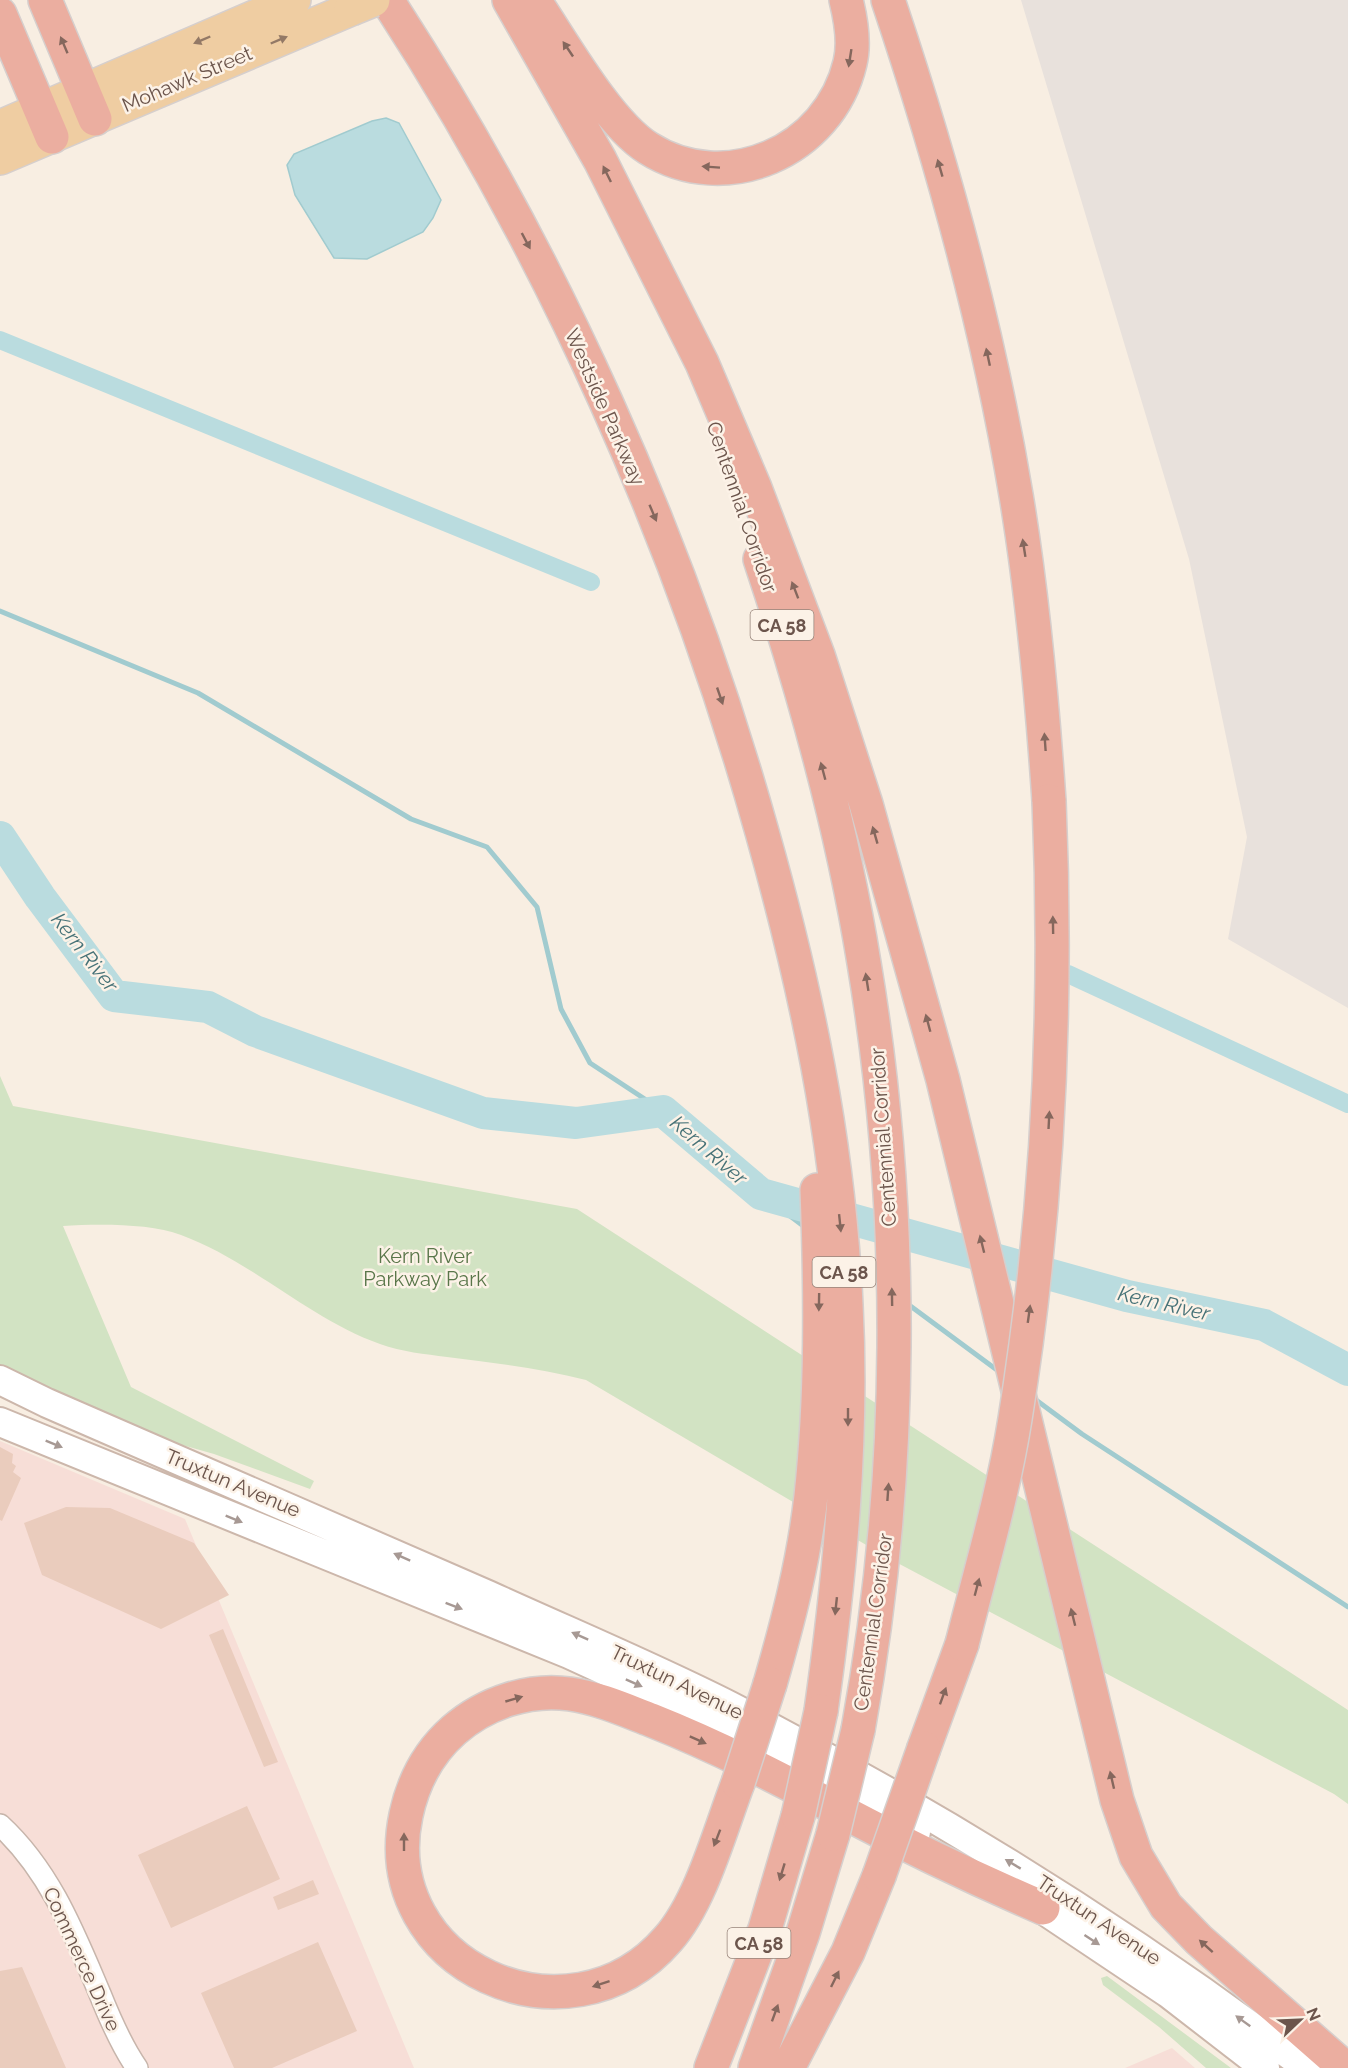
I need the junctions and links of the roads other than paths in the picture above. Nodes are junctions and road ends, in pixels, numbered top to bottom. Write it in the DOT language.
graph roads {
  1 [pos="45,0"];
  2 [pos="294,0"];
  3 [pos="387,0"];
  4 [pos="509,0"];
  5 [pos="534,0"];
  6 [pos="846,0"];
  7 [pos="888,0"];
  8 [pos="365,3"];
  9 [pos="0,14"];
  10 [pos="89,105"];
  11 [pos="46,123"];
  12 [pos="0,127"];
  13 [pos="0,158"];
  14 [pos="499,189"];
  15 [pos="633,226"];
  16 [pos="801,996"];
  17 [pos="0,1380"];
  18 [pos="0,1389"];
  19 [pos="46,1403"];
  20 [pos="0,1422"];
  21 [pos="158,1487"];
  22 [pos="315,1518"];
  23 [pos="0,1825"];
  24 [pos="1043,1908"];
  25 [pos="136,2068"];
  26 [pos="711,2068"];
  27 [pos="755,2068"];
  28 [pos="788,2068"];
  29 [pos="1265,2068"];
  30 [pos="1307,2068"];
  31 [pos="1345,2068"];
  10 -- 1 [label="highway, one-way"];
  2 -- 10 [label="main road, Mohawk Street, one-way"];
  3 -- 14 [label="highway, Westside Parkway"];
  15 -- 4 [label="highway, one-way"];
  6 -- 5 [label="highway, one-way"];
  28 -- 7 [label="highway, one-way, bridge"];
  10 -- 8 [label="main road, Mohawk Street, one-way"];
  8 -- 14 [label="highway"];
  9 -- 11 [label="highway"];
  10 -- 11 [label="main road, Mohawk Street"];
  11 -- 12 [label="main road, Mohawk Street"];
  11 -- 13 [label="main road, Mohawk Street"];
  14 -- 16 [label="highway, Westside Parkway, one-way"];
  27 -- 15 [label="highway, Centennial Corridor / CA 58, one-way, bridge"];
  31 -- 15 [label="highway, one-way, bridge"];
  16 -- 24 [label="highway, one-way, bridge"];
  16 -- 26 [label="highway, Centennial Corridor / CA 58, one-way, bridge"];
  17 -- 19 [label="main road, Truxtun Avenue"];
  18 -- 19 [label="main road"];
  19 -- 22 [label="main road, Truxtun Avenue"];
  20 -- 21 [label="main road, Truxtun Avenue, one-way"];
  21 -- 22 [label="main road"];
  21 -- 24 [label="main road, Truxtun Avenue, one-way"];
  30 -- 22 [label="main road, Truxtun Avenue, one-way"];
  23 -- 25 [label="street, Commerce Drive"];
  24 -- 29 [label="main road, Truxtun Avenue, one-way"];
}
